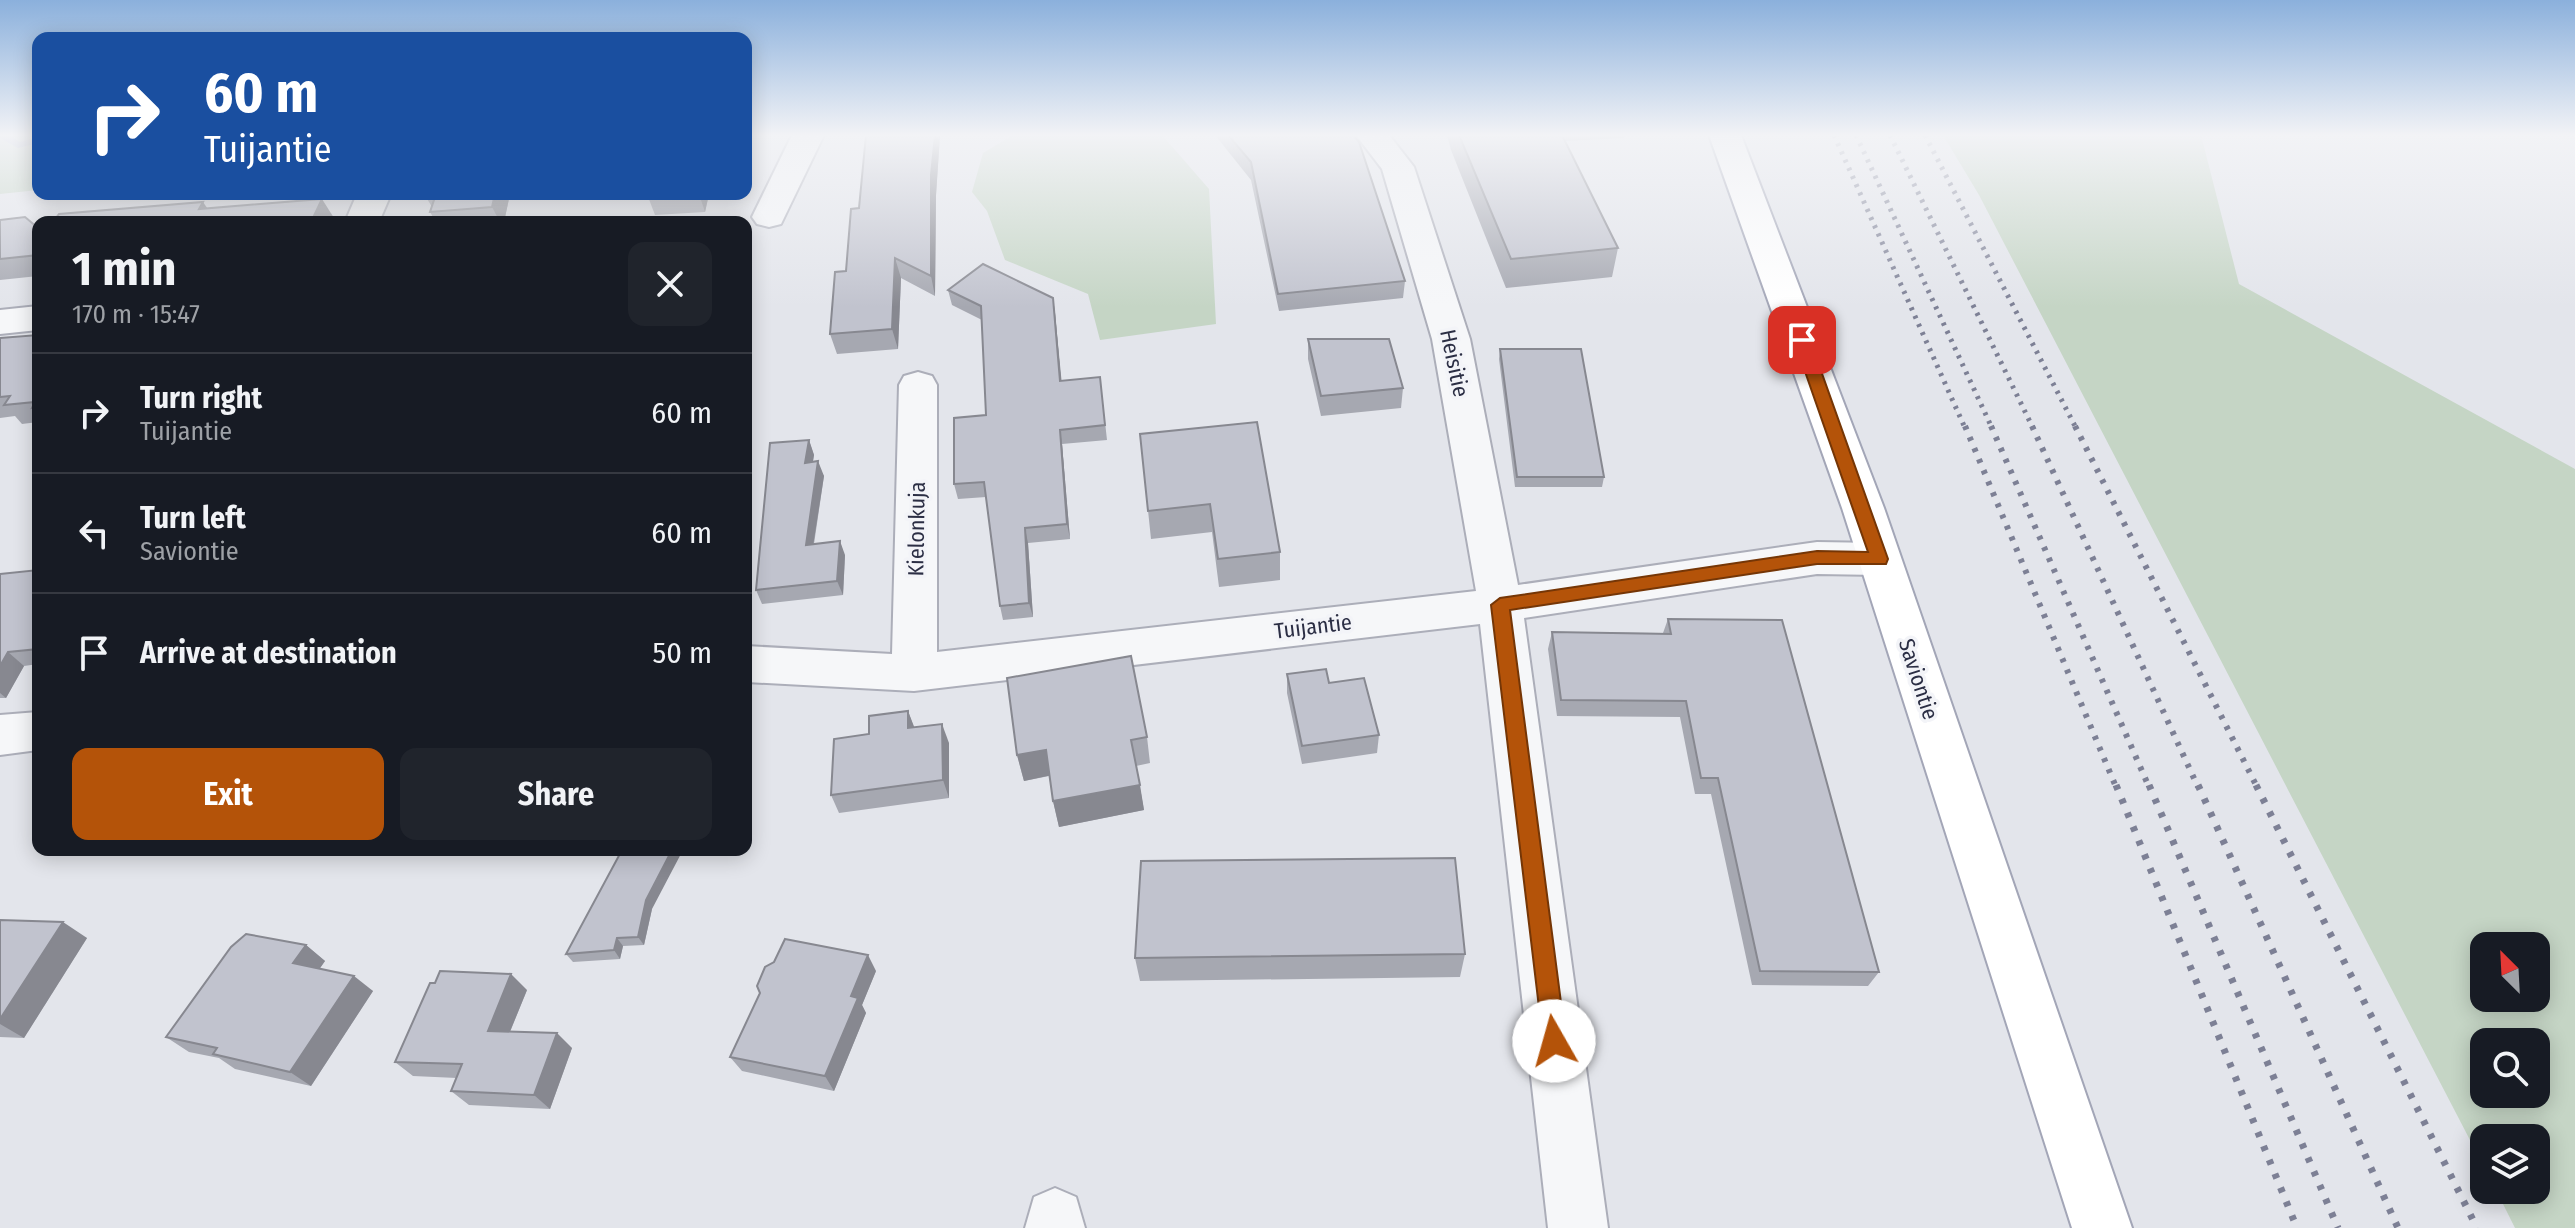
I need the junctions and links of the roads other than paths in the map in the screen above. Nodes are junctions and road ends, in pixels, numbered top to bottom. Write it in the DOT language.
graph roads {
  1 [pos="781,192"];
  2 [pos="1406,192"];
  3 [pos="1746,192"];
  4 [pos="769,217"];
  5 [pos="32,319"];
  6 [pos="0,322"];
  7 [pos="918,385"];
  8 [pos="1879,559"];
  9 [pos="1500,605"];
  10 [pos="752,664"];
  11 [pos="914,673"];
  12 [pos="32,732"];
  13 [pos="0,735"];
  14 [pos="1578,1228"];
  15 [pos="2102,1228"];
  1 -- 4 [label="street"];
  2 -- 9 [label="street, Heisitie"];
  3 -- 8 [label="main road, Saviontie"];
  5 -- 6 [label="street"];
  7 -- 11 [label="street, Kielonkuja"];
  8 -- 9 [label="street, Tuijantie"];
  8 -- 15 [label="main road, Saviontie"];
  9 -- 11 [label="street, Tuijantie"];
  9 -- 14 [label="street, Heisitie"];
  10 -- 11 [label="street, Tuijantie"];
  12 -- 13 [label="street"];
}
